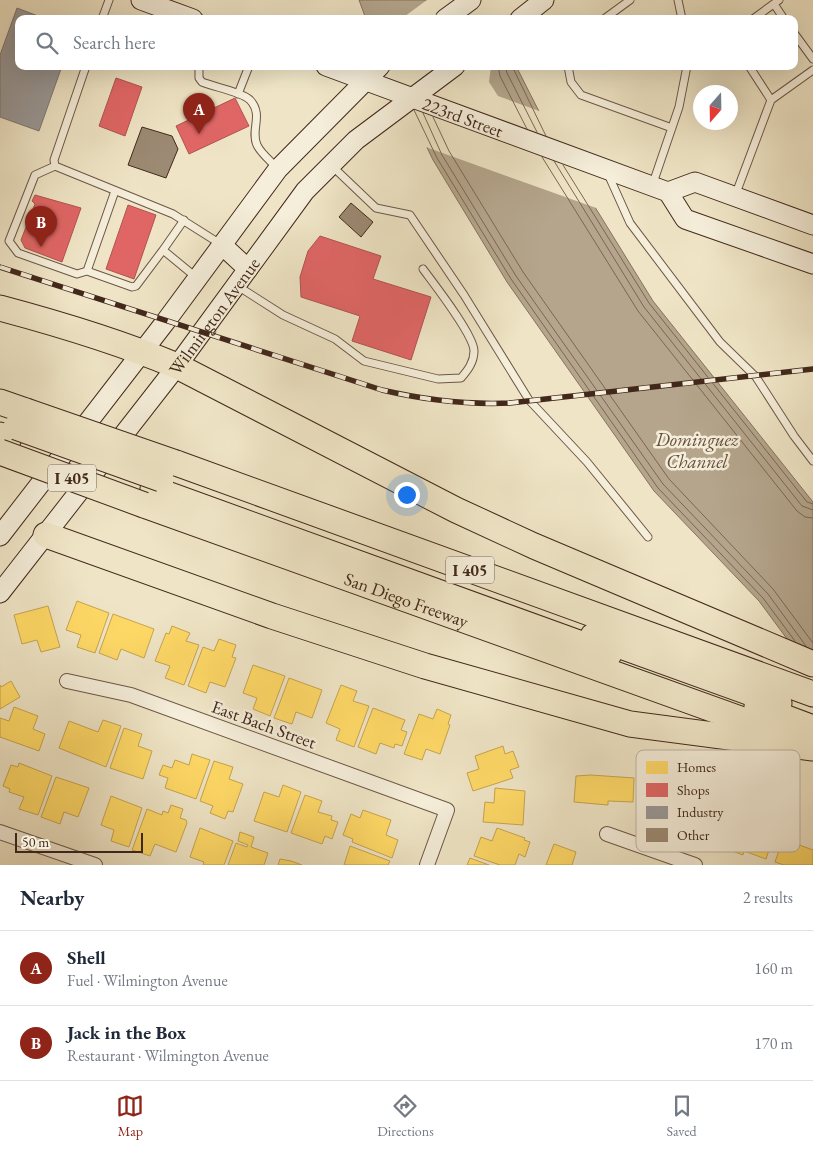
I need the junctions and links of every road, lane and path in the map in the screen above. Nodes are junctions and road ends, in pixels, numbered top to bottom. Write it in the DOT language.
graph roads {
  1 [pos="108,0"];
  2 [pos="141,0"];
  3 [pos="471,0"];
  4 [pos="544,0"];
  5 [pos="630,0"];
  6 [pos="678,0"];
  7 [pos="777,2"];
  8 [pos="103,15"];
  9 [pos="182,15"];
  10 [pos="450,15"];
  11 [pos="525,15"];
  12 [pos="609,15"];
  13 [pos="681,15"];
  14 [pos="759,15"];
  15 [pos="782,15"];
  16 [pos="798,38"];
  17 [pos="813,59"];
  18 [pos="85,70"];
  19 [pos="199,70"];
  20 [pos="247,70"];
  21 [pos="334,70"];
  22 [pos="374,70"];
  23 [pos="450,70"];
  24 [pos="569,70"];
  25 [pos="686,70"];
  26 [pos="752,70"];
  27 [pos="813,70"];
  28 [pos="356,81"];
  29 [pos="238,94"];
  30 [pos="413,97"];
  31 [pos="771,100"];
  32 [pos="672,128"];
  33 [pos="331,165"];
  34 [pos="55,166"];
  35 [pos="278,169"];
  36 [pos="606,169"];
  37 [pos="660,189"];
  38 [pos="115,190"];
  39 [pos="735,196"];
  40 [pos="184,220"];
  41 [pos="813,225"];
  42 [pos="222,245"];
  43 [pos="163,250"];
  44 [pos="813,264"];
  45 [pos="248,269"];
  46 [pos="423,269"];
  47 [pos="87,271"];
  48 [pos="197,278"];
  49 [pos="236,285"];
  50 [pos="0,308"];
  51 [pos="143,351"];
  52 [pos="177,366"];
  53 [pos="0,402"];
  54 [pos="9,430"];
  55 [pos="813,461"];
  56 [pos="158,484"];
  57 [pos="46,535"];
  58 [pos="0,536"];
  59 [pos="648,537"];
  60 [pos="0,593"];
  61 [pos="813,664"];
  62 [pos="67,681"];
  63 [pos="813,694"];
  64 [pos="804,718"];
  65 [pos="813,747"];
  66 [pos="0,832"];
  67 [pos="607,834"];
  68 [pos="636,844"];
  69 [pos="658,852"];
  70 [pos="95,865"];
  71 [pos="427,865"];
  72 [pos="694,865"];
  1 -- 8 [label="lane"];
  2 -- 9 [label="main road"];
  3 -- 10 [label="main road"];
  4 -- 11 [label="main road"];
  5 -- 12 [label="lane"];
  6 -- 13 [label="lane"];
  7 -- 14 [label="lane"];
  7 -- 15 [label="lane"];
  16 -- 17 [label="lane"];
  18 -- 34 [label="lane"];
  19 -- 29 [label="lane"];
  20 -- 29 [label="lane"];
  21 -- 28 [label="main road, 223rd Street"];
  22 -- 28 [label="main road, Wilmington Avenue"];
  23 -- 30 [label="main road, Wilmington Avenue"];
  24 -- 32 [label="lane"];
  25 -- 32 [label="lane"];
  26 -- 31 [label="lane"];
  27 -- 31 [label="lane"];
  28 -- 30 [label="main road, 223rd Street"];
  28 -- 35 [label="main road, Wilmington Avenue"];
  29 -- 35 [label="lane"];
  30 -- 33 [label="main road, Wilmington Avenue"];
  30 -- 36 [label="main road, 223rd Street"];
  31 -- 39 [label="lane"];
  32 -- 37 [label="lane"];
  33 -- 45 [label="main road, Wilmington Avenue"];
  33 -- 59 [label="lane"];
  34 -- 38 [label="lane"];
  34 -- 47 [label="lane"];
  35 -- 42 [label="main road, Wilmington Avenue"];
  36 -- 37 [label="main road, 223rd Street"];
  36 -- 55 [label="lane"];
  37 -- 39 [label="main road"];
  37 -- 44 [label="main road"];
  38 -- 40 [label="lane"];
  38 -- 47 [label="lane"];
  39 -- 41 [label="main road"];
  40 -- 42 [label="lane"];
  40 -- 43 [label="lane"];
  42 -- 45 [label="main road"];
  42 -- 48 [label="main road, Wilmington Avenue"];
  43 -- 47 [label="lane"];
  43 -- 48 [label="lane"];
  45 -- 49 [label="main road, Wilmington Avenue"];
  46 -- 49 [label="lane"];
  48 -- 51 [label="main road, Wilmington Avenue"];
  49 -- 52 [label="main road, Wilmington Avenue"];
  50 -- 51 [label="highway"];
  51 -- 52 [label="highway"];
  51 -- 58 [label="main road, Wilmington Avenue"];
  52 -- 57 [label="main road, Wilmington Avenue"];
  52 -- 61 [label="highway"];
  53 -- 54 [label="highway, San Diego Freeway / I 405"];
  54 -- 56 [label="highway, San Diego Freeway / I 405, bridge"];
  54 -- 56 [label="highway, San Diego Freeway / I 405, bridge"];
  56 -- 63 [label="highway, San Diego Freeway / I 405"];
  56 -- 64 [label="highway"];
  56 -- 65 [label="highway, San Diego Freeway / I 405"];
  57 -- 60 [label="main road, Wilmington Avenue"];
  57 -- 65 [label="highway"];
  62 -- 71 [label="street, East Bach Street"];
  66 -- 70 [label="street"];
  67 -- 68 [label="street"];
  69 -- 72 [label="street"];
}
